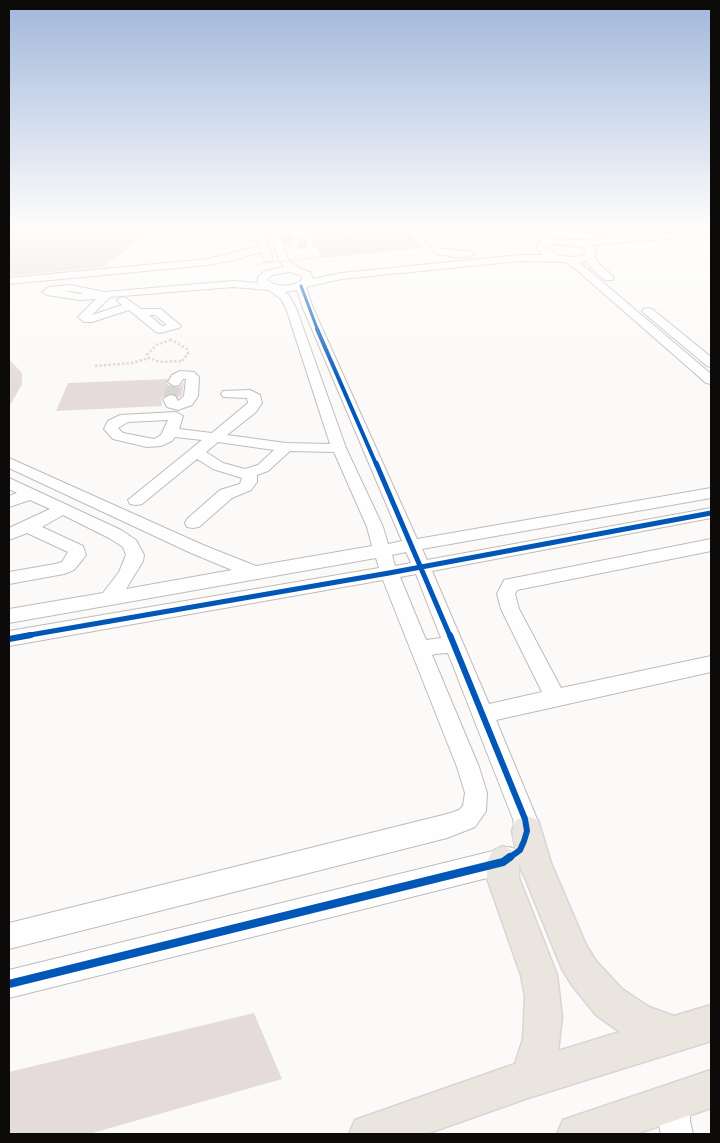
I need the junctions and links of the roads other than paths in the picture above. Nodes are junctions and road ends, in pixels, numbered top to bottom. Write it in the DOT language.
graph roads {
  1 [pos="26,279"];
  2 [pos="248,279"];
  3 [pos="262,279"];
  4 [pos="307,279"];
  5 [pos="327,279"];
  6 [pos="593,279"];
  7 [pos="610,279"];
  8 [pos="9,281"];
  9 [pos="233,284"];
  10 [pos="303,285"];
  11 [pos="270,287"];
  12 [pos="110,294"];
  13 [pos="135,310"];
  14 [pos="160,330"];
  15 [pos="711,363"];
  16 [pos="177,379"];
  17 [pos="711,380"];
  18 [pos="228,394"];
  19 [pos="175,407"];
  20 [pos="170,432"];
  21 [pos="214,438"];
  22 [pos="286,447"];
  23 [pos="340,448"];
  24 [pos="196,452"];
  25 [pos="9,462"];
  26 [pos="250,473"];
  27 [pos="9,483"];
  28 [pos="711,493"];
  29 [pos="30,494"];
  30 [pos="136,500"];
  31 [pos="9,502"];
  32 [pos="62,509"];
  33 [pos="711,513"];
  34 [pos="193,523"];
  35 [pos="28,527"];
  36 [pos="9,534"];
  37 [pos="711,545"];
  38 [pos="382,551"];
  39 [pos="416,556"];
  40 [pos="256,573"];
  41 [pos="389,573"];
  42 [pos="9,578"];
  43 [pos="108,599"];
  44 [pos="9,616"];
  45 [pos="9,639"];
  46 [pos="454,645"];
  47 [pos="421,653"];
  48 [pos="711,664"];
  49 [pos="556,699"];
  50 [pos="482,714"];
  51 [pos="526,831"];
  52 [pos="503,862"];
  53 [pos="9,936"];
  54 [pos="9,984"];
  55 [pos="711,1023"];
  56 [pos="674,1034"];
  57 [pos="528,1079"];
  58 [pos="688,1108"];
  59 [pos="601,1131"];
  60 [pos="369,1134"];
  1 -- 8 [label="street"];
  2 -- 9 [label="street"];
  3 -- 11 [label="street"];
  4 -- 10 [label="street"];
  5 -- 10 [label="street"];
  6 -- 17 [label="street"];
  7 -- 15 [label="street"];
  9 -- 11 [label="street"];
  9 -- 12 [label="street"];
  10 -- 11 [label="street"];
  10 -- 39 [label="street"];
  11 -- 23 [label="street"];
  12 -- 13 [label="street"];
  12 -- 13 [label="street"];
  13 -- 14 [label="street"];
  16 -- 19 [label="street"];
  18 -- 21 [label="street"];
  19 -- 20 [label="street"];
  19 -- 20 [label="street"];
  20 -- 21 [label="street"];
  21 -- 22 [label="street"];
  21 -- 24 [label="street"];
  22 -- 23 [label="street"];
  22 -- 26 [label="street"];
  23 -- 38 [label="street"];
  24 -- 26 [label="street"];
  24 -- 30 [label="street"];
  25 -- 40 [label="street"];
  26 -- 34 [label="street"];
  27 -- 29 [label="street"];
  28 -- 39 [label="street"];
  29 -- 31 [label="street"];
  29 -- 32 [label="street"];
  32 -- 35 [label="street"];
  32 -- 43 [label="street"];
  33 -- 39 [label="street"];
  35 -- 36 [label="street"];
  35 -- 42 [label="street"];
  37 -- 49 [label="street"];
  38 -- 39 [label="street"];
  38 -- 40 [label="street"];
  38 -- 41 [label="street"];
  39 -- 41 [label="street"];
  39 -- 46 [label="street"];
  40 -- 43 [label="street"];
  41 -- 45 [label="street"];
  41 -- 47 [label="street"];
  43 -- 44 [label="street"];
  46 -- 47 [label="street"];
  46 -- 50 [label="street"];
  47 -- 53 [label="street"];
  48 -- 49 [label="street"];
  49 -- 50 [label="street"];
  50 -- 51 [label="street"];
  51 -- 52 [label="street"];
  51 -- 56 [label="main road"];
  52 -- 54 [label="street"];
  52 -- 57 [label="main road"];
  55 -- 56 [label="main road"];
  56 -- 57 [label="main road"];
  57 -- 60 [label="main road"];
  58 -- 59 [label="main road"];
}
